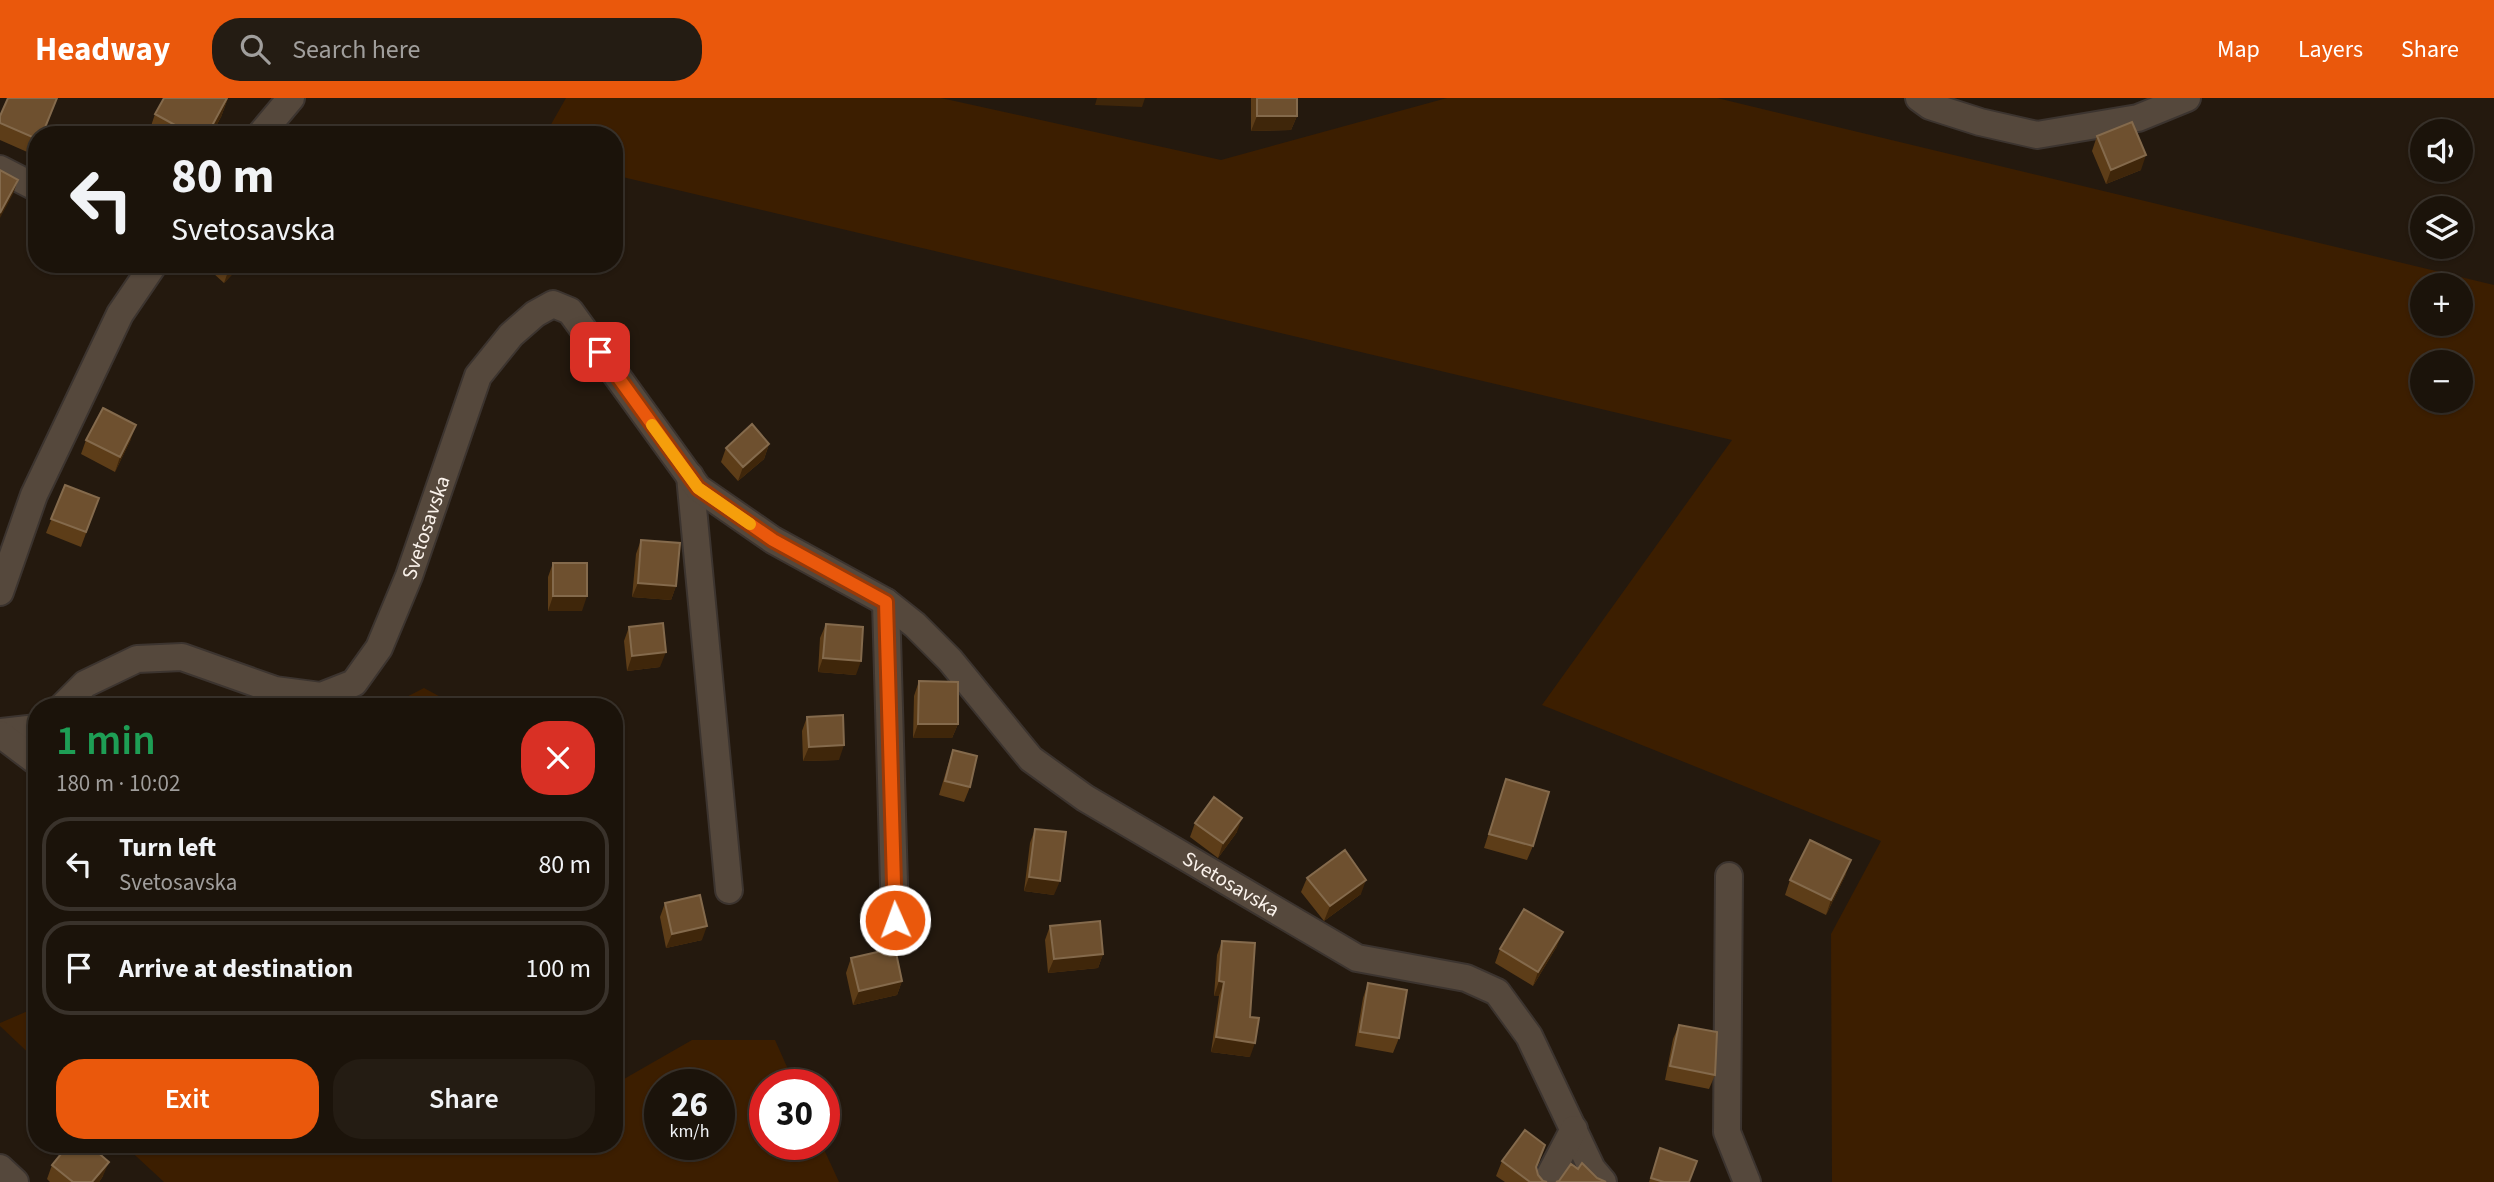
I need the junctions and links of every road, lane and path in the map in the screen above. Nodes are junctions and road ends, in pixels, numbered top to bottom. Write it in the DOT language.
graph roads {
  1 [pos="291,98"];
  2 [pos="1919,98"];
  3 [pos="2187,98"];
  4 [pos="268,126"];
  5 [pos="0,169"];
  6 [pos="28,183"];
  7 [pos="148,273"];
  8 [pos="690,476"];
  9 [pos="0,592"];
  10 [pos="886,602"];
  11 [pos="71,698"];
  12 [pos="28,729"];
  13 [pos="0,733"];
  14 [pos="28,754"];
  15 [pos="1729,876"];
  16 [pos="729,890"];
  17 [pos="895,920"];
  18 [pos="1574,1129"];
  19 [pos="0,1168"];
  20 [pos="15,1182"];
  21 [pos="1546,1182"];
  22 [pos="1603,1182"];
  23 [pos="1747,1182"];
  1 -- 4 [label="street"];
  2 -- 3 [label="street"];
  5 -- 6 [label="street"];
  7 -- 9 [label="street"];
  8 -- 10 [label="street, Svetosavska"];
  8 -- 11 [label="street, Svetosavska"];
  8 -- 16 [label="street"];
  10 -- 17 [label="street"];
  10 -- 18 [label="street, Svetosavska"];
  12 -- 13 [label="street"];
  13 -- 14 [label="street"];
  15 -- 23 [label="street"];
  18 -- 21 [label="street"];
  18 -- 22 [label="street, Svetosavska"];
  19 -- 20 [label="street"];
}
